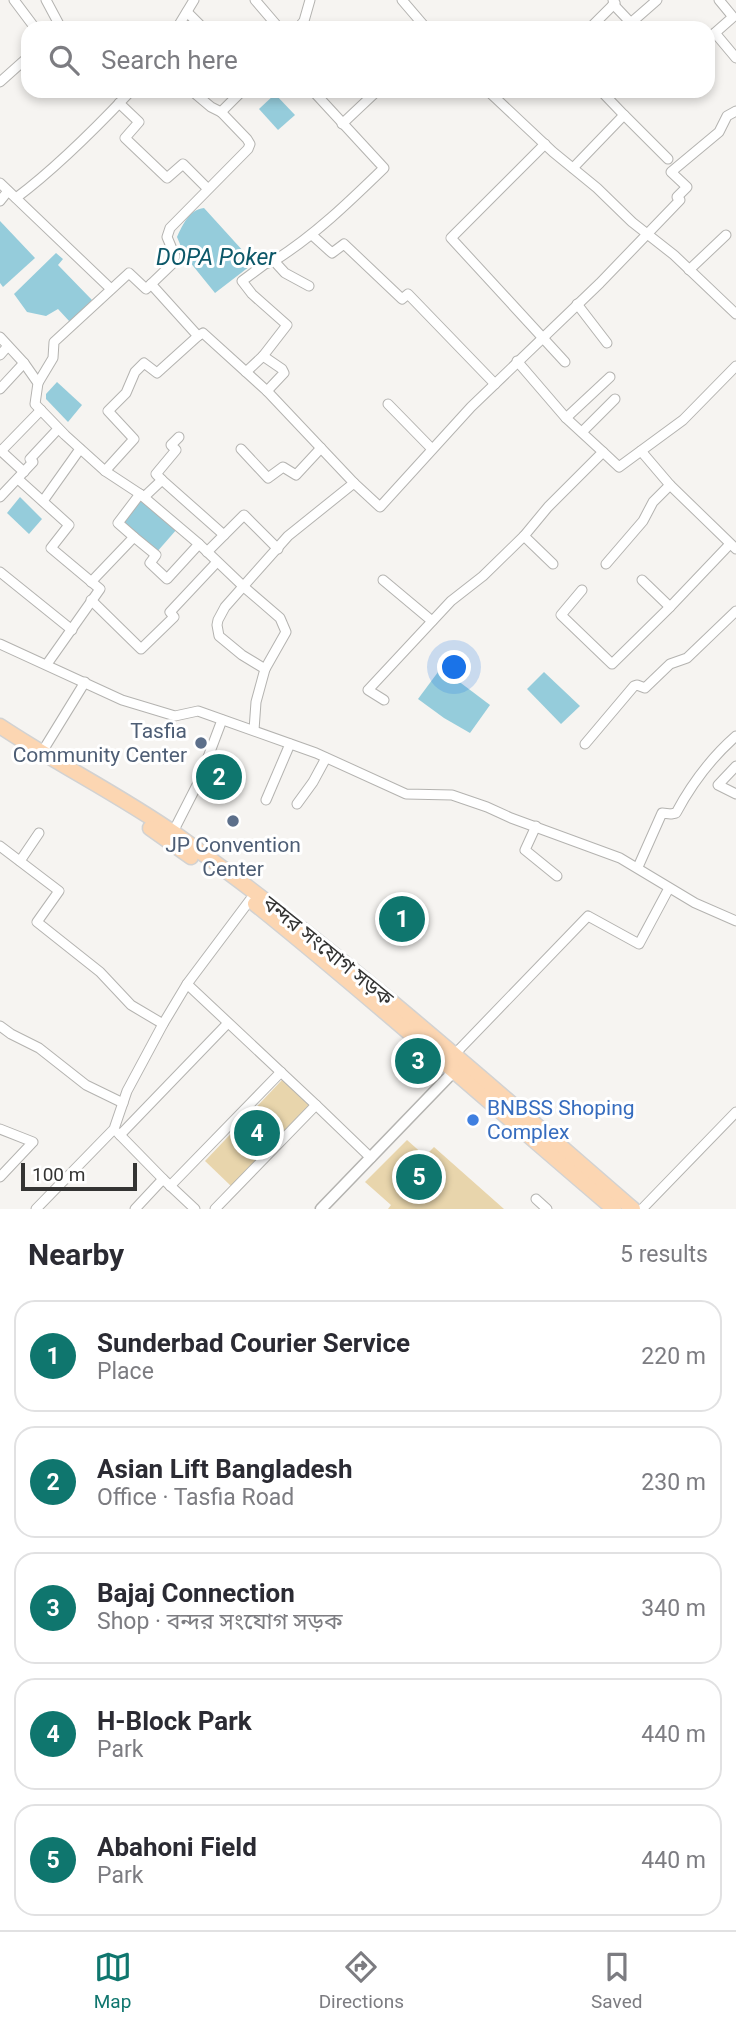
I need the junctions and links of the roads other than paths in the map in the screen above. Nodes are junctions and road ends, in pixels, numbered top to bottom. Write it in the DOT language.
graph roads {
  1 [pos="14,0"];
  2 [pos="46,0"];
  3 [pos="194,0"];
  4 [pos="255,0"];
  5 [pos="310,0"];
  6 [pos="402,0"];
  7 [pos="657,0"];
  8 [pos="719,0"];
  9 [pos="613,2"];
  10 [pos="187,12"];
  11 [pos="30,21"];
  12 [pos="57,21"];
  13 [pos="181,21"];
  14 [pos="196,21"];
  15 [pos="273,21"];
  16 [pos="304,21"];
  17 [pos="420,21"];
  18 [pos="596,21"];
  19 [pos="625,21"];
  20 [pos="633,21"];
  21 [pos="715,33"];
  22 [pos="715,40"];
  23 [pos="736,58"];
  24 [pos="21,63"];
  25 [pos="0,82"];
  26 [pos="123,98"];
  27 [pos="200,98"];
  28 [pos="235,98"];
  29 [pos="319,98"];
  30 [pos="370,98"];
  31 [pos="496,98"];
  32 [pos="608,98"];
  33 [pos="120,103"];
  34 [pos="736,111"];
  35 [pos="221,112"];
  36 [pos="624,115"];
  37 [pos="342,124"];
  38 [pos="545,144"];
  39 [pos="668,159"];
  40 [pos="573,168"];
  41 [pos="0,183"];
  42 [pos="207,188"];
  43 [pos="12,195"];
  44 [pos="0,201"];
  45 [pos="648,234"];
  46 [pos="312,235"];
  47 [pos="726,235"];
  48 [pos="274,261"];
  49 [pos="689,270"];
  50 [pos="151,284"];
  51 [pos="309,286"];
  52 [pos="111,289"];
  53 [pos="576,304"];
  54 [pos="735,312"];
  55 [pos="198,336"];
  56 [pos="0,337"];
  57 [pos="542,337"];
  58 [pos="607,344"];
  59 [pos="8,347"];
  60 [pos="0,355"];
  61 [pos="263,356"];
  62 [pos="517,361"];
  63 [pos="565,362"];
  64 [pos="24,363"];
  65 [pos="736,366"];
  66 [pos="246,372"];
  67 [pos="610,377"];
  68 [pos="38,383"];
  69 [pos="495,384"];
  70 [pos="0,388"];
  71 [pos="267,391"];
  72 [pos="615,399"];
  73 [pos="388,404"];
  74 [pos="41,410"];
  75 [pos="566,418"];
  76 [pos="58,429"];
  77 [pos="582,432"];
  78 [pos="179,437"];
  79 [pos="80,449"];
  80 [pos="241,449"];
  81 [pos="321,449"];
  82 [pos="432,449"];
  83 [pos="1,450"];
  84 [pos="641,451"];
  85 [pos="603,452"];
  86 [pos="105,471"];
  87 [pos="21,476"];
  88 [pos="162,480"];
  89 [pos="354,483"];
  90 [pos="670,485"];
  91 [pos="142,496"];
  92 [pos="0,498"];
  93 [pos="43,501"];
  94 [pos="224,535"];
  95 [pos="524,536"];
  96 [pos="134,537"];
  97 [pos="199,544"];
  98 [pos="733,546"];
  99 [pos="278,549"];
  100 [pos="207,552"];
  101 [pos="217,562"];
  102 [pos="553,564"];
  103 [pos="606,564"];
  104 [pos="0,572"];
  105 [pos="383,580"];
  106 [pos="642,580"];
  107 [pos="91,582"];
  108 [pos="244,587"];
  109 [pos="582,590"];
  110 [pos="91,600"];
  111 [pos="670,607"];
  112 [pos="736,611"];
  113 [pos="432,621"];
  114 [pos="72,630"];
  115 [pos="0,644"];
  116 [pos="47,664"];
  117 [pos="265,669"];
  118 [pos="85,682"];
  119 [pos="384,700"];
  120 [pos="222,720"];
  121 [pos="0,726"];
  122 [pos="254,730"];
  123 [pos="736,736"];
  124 [pos="0,737"];
  125 [pos="290,744"];
  126 [pos="584,744"];
  127 [pos="42,752"];
  128 [pos="326,758"];
  129 [pos="736,766"];
  130 [pos="736,794"];
  131 [pos="266,800"];
  132 [pos="297,804"];
  133 [pos="536,826"];
  134 [pos="173,832"];
  135 [pos="39,833"];
  136 [pos="0,846"];
  137 [pos="19,861"];
  138 [pos="638,867"];
  139 [pos="557,876"];
  140 [pos="669,888"];
  141 [pos="250,900"];
  142 [pos="736,921"];
  143 [pos="187,984"];
  144 [pos="228,1023"];
  145 [pos="163,1024"];
  146 [pos="0,1026"];
  147 [pos="455,1063"];
  148 [pos="281,1072"];
  149 [pos="123,1103"];
  150 [pos="316,1105"];
  151 [pos="736,1112"];
  152 [pos="0,1129"];
  153 [pos="117,1132"];
  154 [pos="371,1157"];
  155 [pos="0,1177"];
  156 [pos="167,1183"];
  157 [pos="536,1199"];
  158 [pos="36,1209"];
  159 [pos="135,1209"];
  160 [pos="195,1209"];
  161 [pos="215,1209"];
  162 [pos="321,1209"];
  163 [pos="548,1209"];
  164 [pos="614,1209"];
  165 [pos="633,1209"];
  166 [pos="642,1209"];
  1 -- 11 [label="street"];
  2 -- 12 [label="street"];
  3 -- 10 [label="street"];
  4 -- 15 [label="street"];
  5 -- 16 [label="street"];
  6 -- 17 [label="street"];
  7 -- 20 [label="street"];
  8 -- 21 [label="street"];
  9 -- 18 [label="street"];
  9 -- 19 [label="street"];
  10 -- 13 [label="street"];
  10 -- 14 [label="street"];
  22 -- 23 [label="street"];
  24 -- 25 [label="street"];
  26 -- 33 [label="street"];
  27 -- 35 [label="street"];
  28 -- 35 [label="street"];
  29 -- 37 [label="street"];
  30 -- 37 [label="street"];
  31 -- 38 [label="street"];
  32 -- 36 [label="street"];
  33 -- 42 [label="street"];
  33 -- 43 [label="street"];
  34 -- 45 [label="street"];
  35 -- 42 [label="street"];
  36 -- 39 [label="street"];
  36 -- 40 [label="street"];
  37 -- 46 [label="street"];
  38 -- 40 [label="street"];
  38 -- 57 [label="street"];
  40 -- 45 [label="street"];
  41 -- 43 [label="street"];
  42 -- 50 [label="street"];
  43 -- 44 [label="street"];
  43 -- 52 [label="street"];
  45 -- 49 [label="street"];
  45 -- 53 [label="street"];
  46 -- 48 [label="street"];
  46 -- 69 [label="street"];
  47 -- 49 [label="street"];
  48 -- 51 [label="street"];
  48 -- 61 [label="street"];
  49 -- 54 [label="street"];
  50 -- 52 [label="street"];
  50 -- 55 [label="street"];
  52 -- 68 [label="street"];
  53 -- 57 [label="street"];
  53 -- 58 [label="street"];
  55 -- 66 [label="street"];
  55 -- 86 [label="street"];
  56 -- 59 [label="street"];
  57 -- 62 [label="street"];
  57 -- 63 [label="street"];
  59 -- 60 [label="street"];
  59 -- 64 [label="street"];
  61 -- 66 [label="street"];
  61 -- 71 [label="street"];
  62 -- 69 [label="street"];
  62 -- 75 [label="street"];
  64 -- 68 [label="street"];
  64 -- 70 [label="street"];
  65 -- 84 [label="street"];
  66 -- 71 [label="street"];
  67 -- 75 [label="street"];
  68 -- 74 [label="street"];
  69 -- 82 [label="street"];
  71 -- 81 [label="street"];
  72 -- 77 [label="street"];
  73 -- 82 [label="street"];
  74 -- 76 [label="street"];
  74 -- 83 [label="street"];
  75 -- 77 [label="street"];
  76 -- 79 [label="street"];
  76 -- 87 [label="street"];
  77 -- 85 [label="street"];
  78 -- 88 [label="street"];
  79 -- 86 [label="street"];
  79 -- 93 [label="street"];
  80 -- 81 [label="street"];
  81 -- 89 [label="street"];
  82 -- 89 [label="street"];
  83 -- 87 [label="street"];
  84 -- 85 [label="street"];
  84 -- 90 [label="street"];
  85 -- 95 [label="street"];
  86 -- 91 [label="street"];
  87 -- 92 [label="street"];
  87 -- 93 [label="street"];
  88 -- 91 [label="street"];
  88 -- 94 [label="street"];
  89 -- 99 [label="street"];
  90 -- 98 [label="street"];
  90 -- 103 [label="street"];
  91 -- 96 [label="street"];
  91 -- 97 [label="street"];
  93 -- 107 [label="street"];
  94 -- 99 [label="street"];
  94 -- 100 [label="street"];
  95 -- 102 [label="street"];
  95 -- 113 [label="street"];
  96 -- 97 [label="street"];
  96 -- 107 [label="street"];
  97 -- 100 [label="street"];
  98 -- 111 [label="street"];
  99 -- 108 [label="street"];
  100 -- 101 [label="street"];
  101 -- 108 [label="street"];
  101 -- 110 [label="street"];
  104 -- 114 [label="street"];
  105 -- 113 [label="street"];
  106 -- 111 [label="street"];
  107 -- 110 [label="street"];
  108 -- 117 [label="street"];
  108 -- 117 [label="street"];
  109 -- 111 [label="street"];
  110 -- 114 [label="street"];
  112 -- 126 [label="street"];
  113 -- 119 [label="street"];
  114 -- 116 [label="street"];
  115 -- 116 [label="street"];
  116 -- 118 [label="street"];
  117 -- 122 [label="street"];
  118 -- 120 [label="street"];
  118 -- 127 [label="street"];
  120 -- 122 [label="street"];
  120 -- 134 [label="street"];
  121 -- 127 [label="highway, বন্দর সংযোগ সড়ক"];
  122 -- 125 [label="street"];
  123 -- 138 [label="street"];
  124 -- 141 [label="highway, বন্দর সংযোগ সড়ক"];
  125 -- 128 [label="street"];
  125 -- 131 [label="street"];
  127 -- 134 [label="highway, বন্দর সংযোগ সড়ক"];
  128 -- 132 [label="street"];
  128 -- 133 [label="street"];
  129 -- 130 [label="street"];
  133 -- 138 [label="street"];
  133 -- 139 [label="street"];
  134 -- 147 [label="highway, বন্দর সংযোগ সড়ক"];
  135 -- 137 [label="street"];
  136 -- 137 [label="street"];
  137 -- 145 [label="street"];
  138 -- 140 [label="street"];
  140 -- 142 [label="street"];
  140 -- 147 [label="street"];
  141 -- 143 [label="street"];
  141 -- 147 [label="highway, বন্দর সংযোগ সড়ক"];
  143 -- 144 [label="street"];
  143 -- 145 [label="street"];
  144 -- 148 [label="street"];
  144 -- 153 [label="street"];
  145 -- 149 [label="street"];
  146 -- 149 [label="street"];
  147 -- 154 [label="street"];
  147 -- 164 [label="highway, বন্দর সংযোগ সড়ক"];
  147 -- 165 [label="highway, বন্দর সংযোগ সড়ক"];
  148 -- 150 [label="street"];
  148 -- 156 [label="street"];
  149 -- 153 [label="street"];
  150 -- 154 [label="street"];
  150 -- 161 [label="street"];
  151 -- 166 [label="street"];
  152 -- 155 [label="street"];
  153 -- 156 [label="street"];
  153 -- 158 [label="street"];
  154 -- 162 [label="street"];
  156 -- 159 [label="street"];
  156 -- 160 [label="street"];
  157 -- 163 [label="street"];
}
